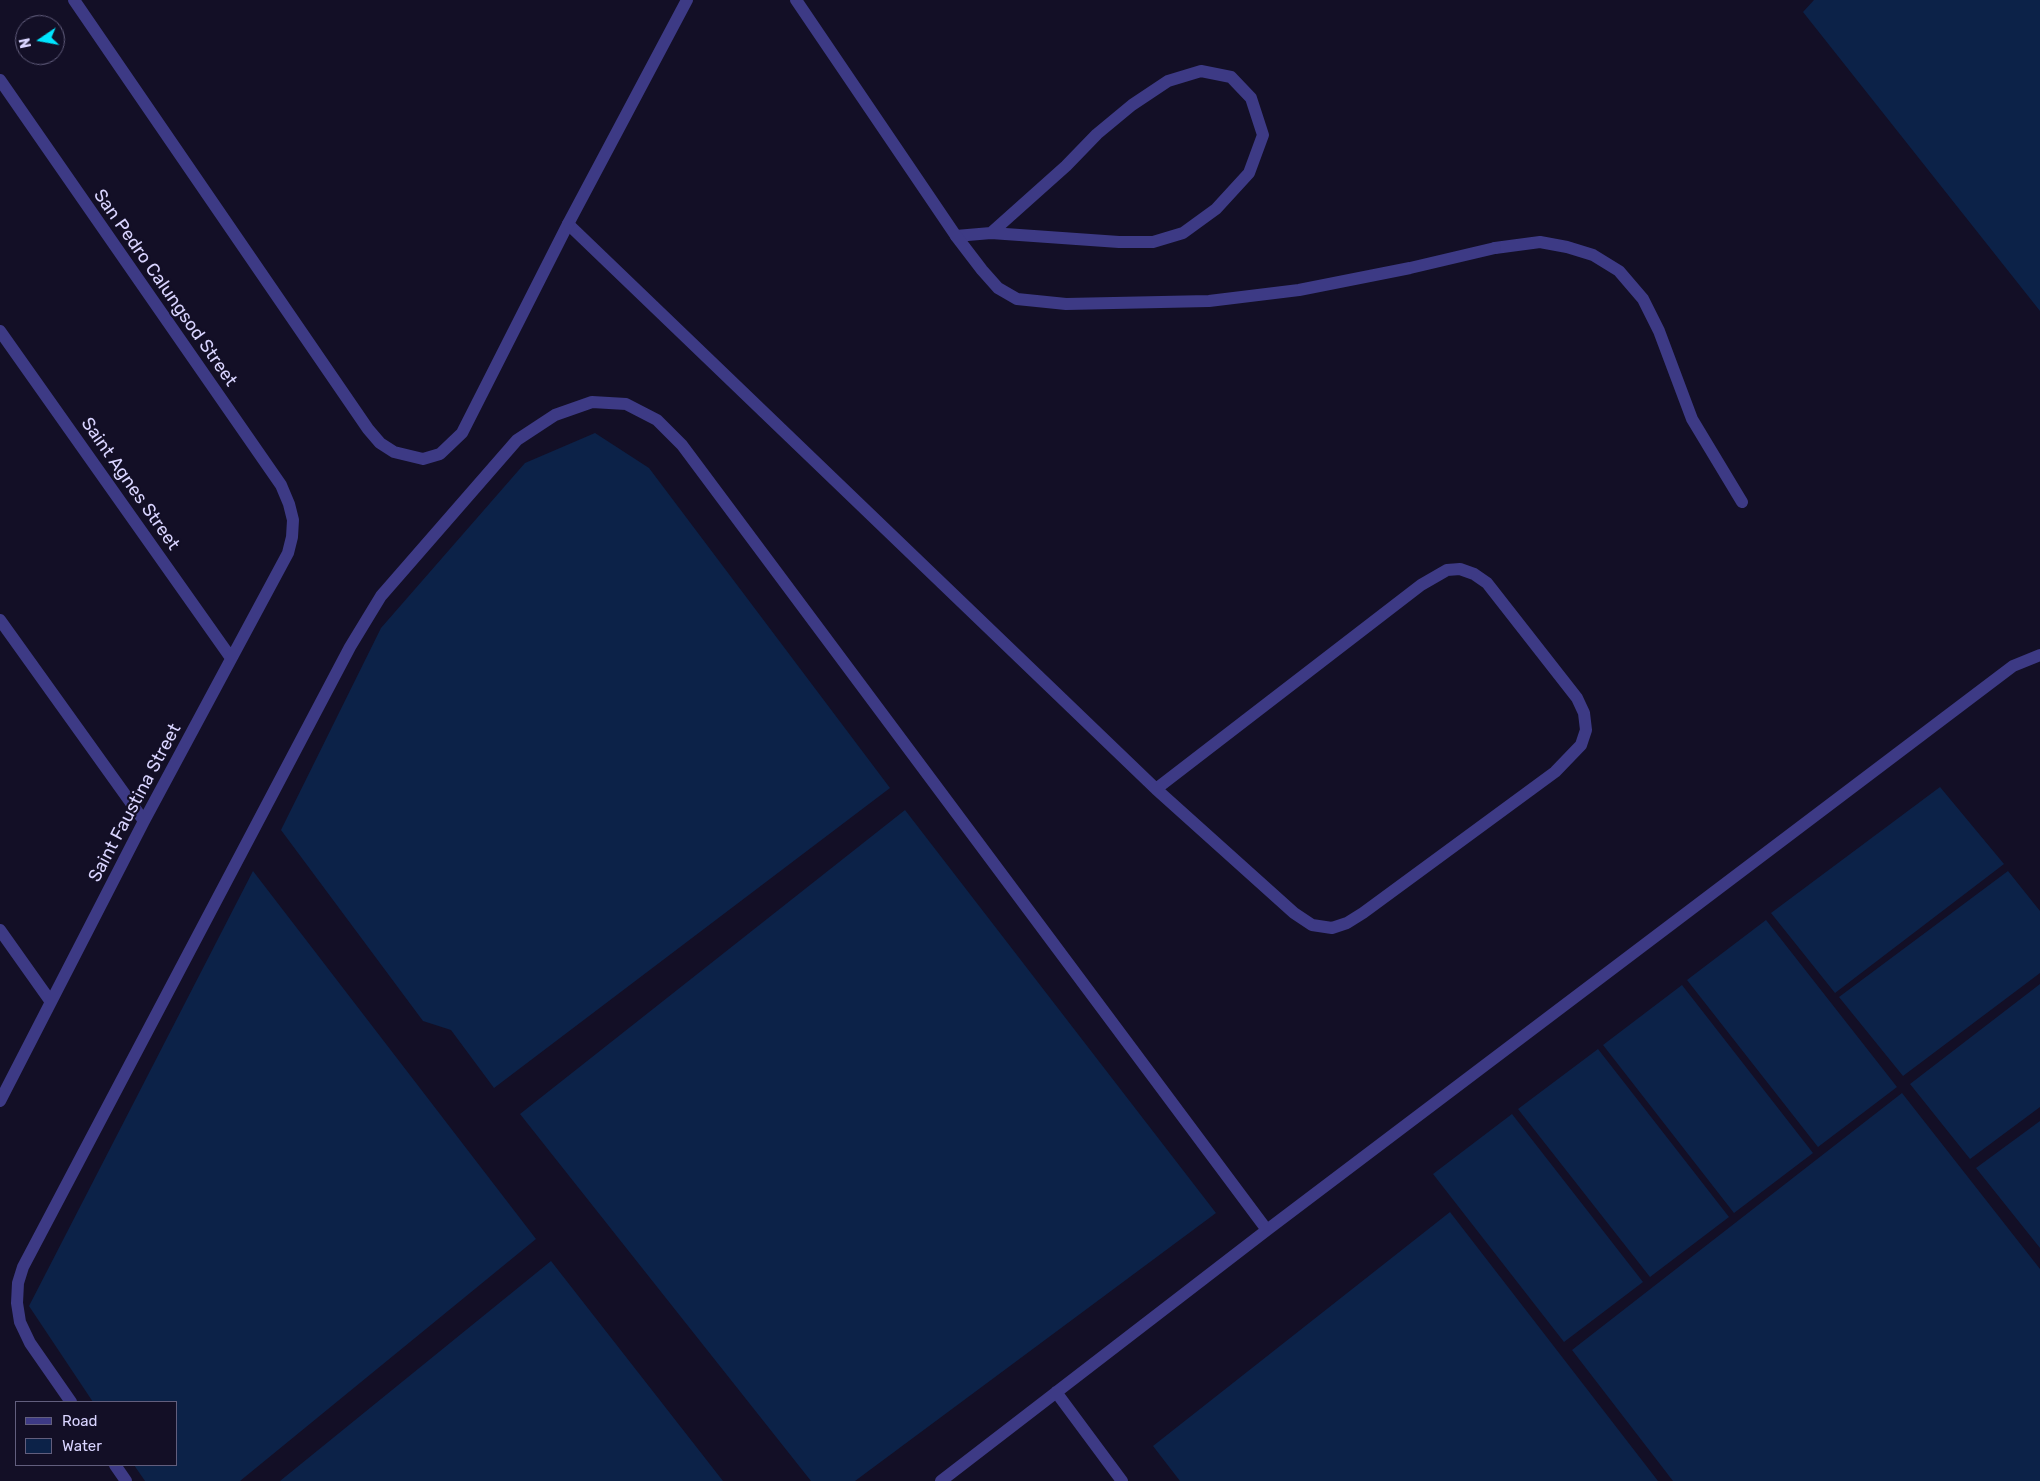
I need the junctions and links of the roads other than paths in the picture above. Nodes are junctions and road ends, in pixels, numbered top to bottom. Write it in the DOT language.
graph roads {
  1 [pos="74,0"];
  2 [pos="686,0"];
  3 [pos="796,0"];
  4 [pos="0,80"];
  5 [pos="568,224"];
  6 [pos="991,233"];
  7 [pos="956,236"];
  8 [pos="0,331"];
  9 [pos="1742,502"];
  10 [pos="293,520"];
  11 [pos="0,620"];
  12 [pos="2040,654"];
  13 [pos="231,658"];
  14 [pos="1156,789"];
  15 [pos="144,821"];
  16 [pos="0,930"];
  17 [pos="51,1002"];
  18 [pos="0,1100"];
  19 [pos="1267,1230"];
  20 [pos="1056,1392"];
  21 [pos="70,1401"];
  22 [pos="115,1466"];
  23 [pos="126,1481"];
  24 [pos="941,1481"];
  25 [pos="1122,1481"];
  1 -- 5 [label="street"];
  2 -- 5 [label="street"];
  3 -- 7 [label="street"];
  4 -- 10 [label="street, San Pedro Calungsod Street"];
  5 -- 14 [label="street"];
  6 -- 6 [label="street"];
  6 -- 7 [label="street"];
  7 -- 9 [label="street"];
  8 -- 13 [label="street, Saint Agnes Street"];
  10 -- 13 [label="street, Saint Faustina Street"];
  11 -- 15 [label="street"];
  12 -- 19 [label="street"];
  13 -- 15 [label="street, Saint Faustina Street"];
  14 -- 14 [label="street"];
  15 -- 17 [label="street, Saint Faustina Street"];
  16 -- 17 [label="street"];
  17 -- 18 [label="street, Saint Faustina Street"];
  19 -- 20 [label="street"];
  19 -- 21 [label="street"];
  20 -- 24 [label="street"];
  20 -- 25 [label="street"];
  22 -- 23 [label="street"];
}
